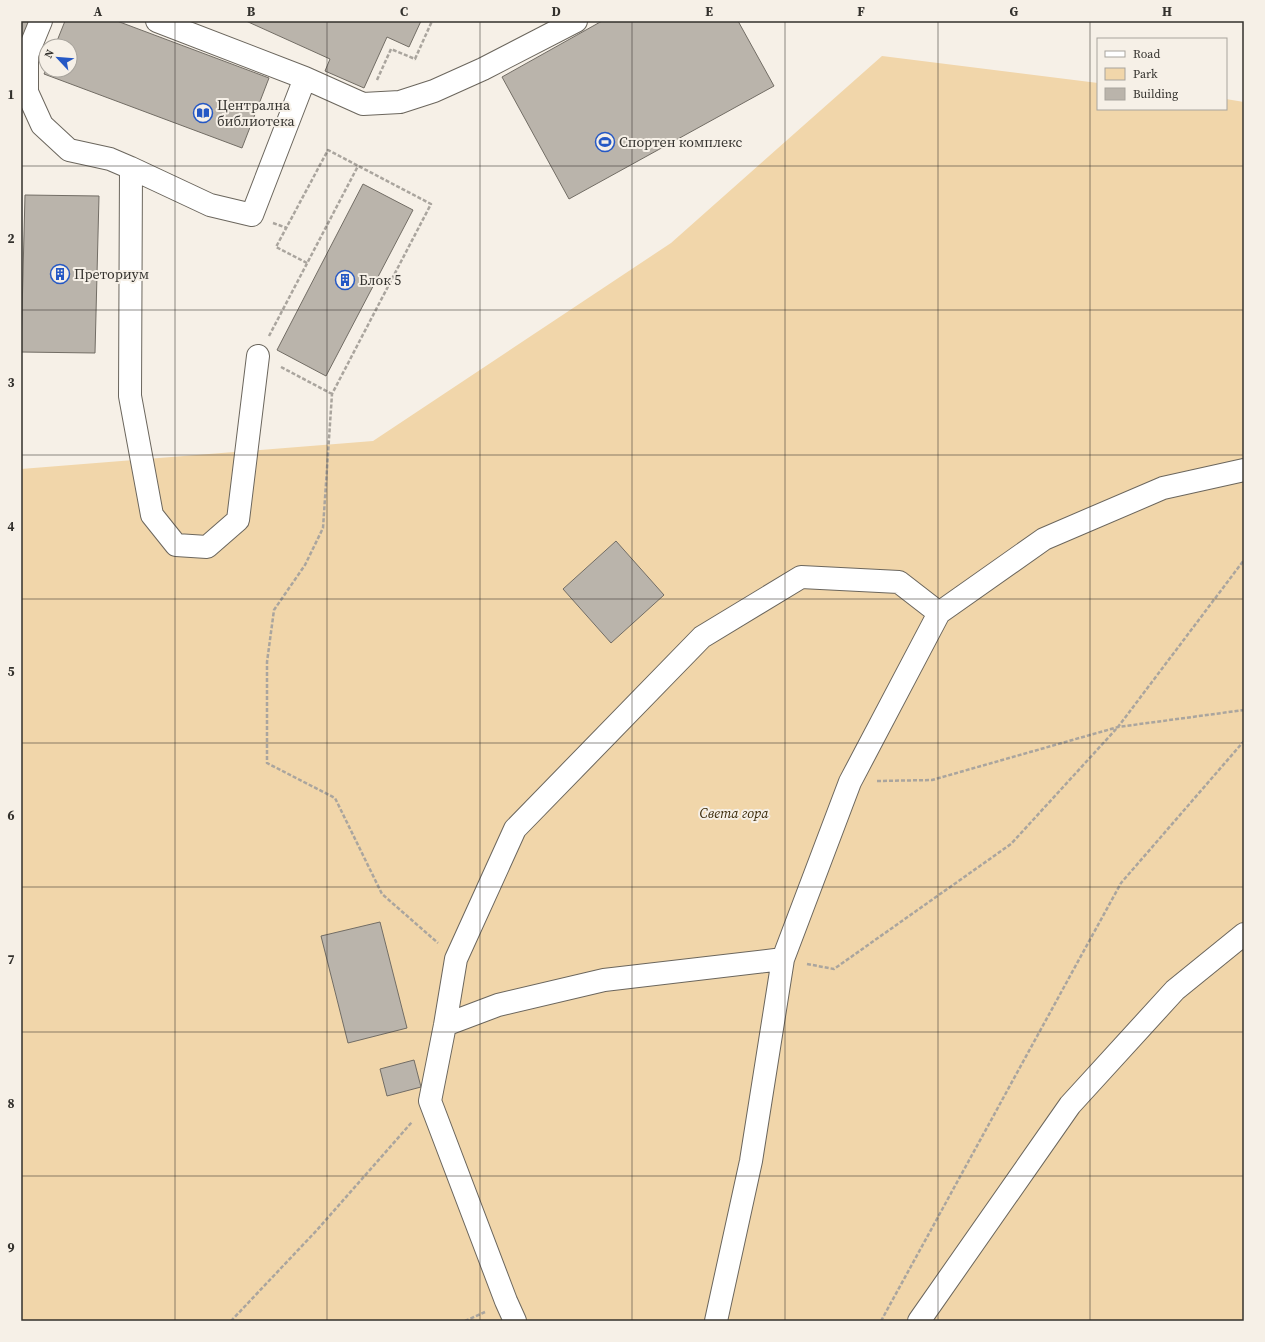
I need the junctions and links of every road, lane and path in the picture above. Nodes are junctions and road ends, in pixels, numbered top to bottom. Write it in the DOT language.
graph roads {
  1 [pos="41,21"];
  2 [pos="157,21"];
  3 [pos="432,21"];
  4 [pos="576,21"];
  5 [pos="305,78"];
  6 [pos="376,83"];
  7 [pos="358,166"];
  8 [pos="131,168"];
  9 [pos="307,263"];
  10 [pos="258,356"];
  11 [pos="332,394"];
  12 [pos="1244,470"];
  13 [pos="1244,560"];
  14 [pos="939,613"];
  15 [pos="1244,710"];
  16 [pos="1118,727"];
  17 [pos="1244,741"];
  18 [pos="850,782"];
  19 [pos="1244,934"];
  20 [pos="456,959"];
  21 [pos="783,959"];
  22 [pos="445,1025"];
  23 [pos="430,1101"];
  24 [pos="230,1321"];
  25 [pos="515,1321"];
  26 [pos="716,1321"];
  27 [pos="881,1321"];
  28 [pos="919,1321"];
  1 -- 8 [label="lane"];
  2 -- 5 [label="lane"];
  3 -- 6 [label="path"];
  4 -- 5 [label="lane"];
  5 -- 8 [label="lane"];
  7 -- 9 [label="path"];
  7 -- 9 [label="path"];
  7 -- 11 [label="path"];
  8 -- 10 [label="lane"];
  9 -- 10 [label="path"];
  10 -- 11 [label="path"];
  11 -- 20 [label="path"];
  12 -- 14 [label="lane"];
  13 -- 16 [label="path"];
  14 -- 18 [label="lane"];
  14 -- 20 [label="lane"];
  15 -- 16 [label="path"];
  16 -- 18 [label="path"];
  16 -- 21 [label="path"];
  17 -- 27 [label="path"];
  18 -- 21 [label="lane"];
  19 -- 28 [label="lane"];
  20 -- 22 [label="lane"];
  21 -- 22 [label="lane"];
  21 -- 26 [label="lane"];
  22 -- 23 [label="lane"];
  23 -- 24 [label="path"];
  23 -- 25 [label="lane"];
}
